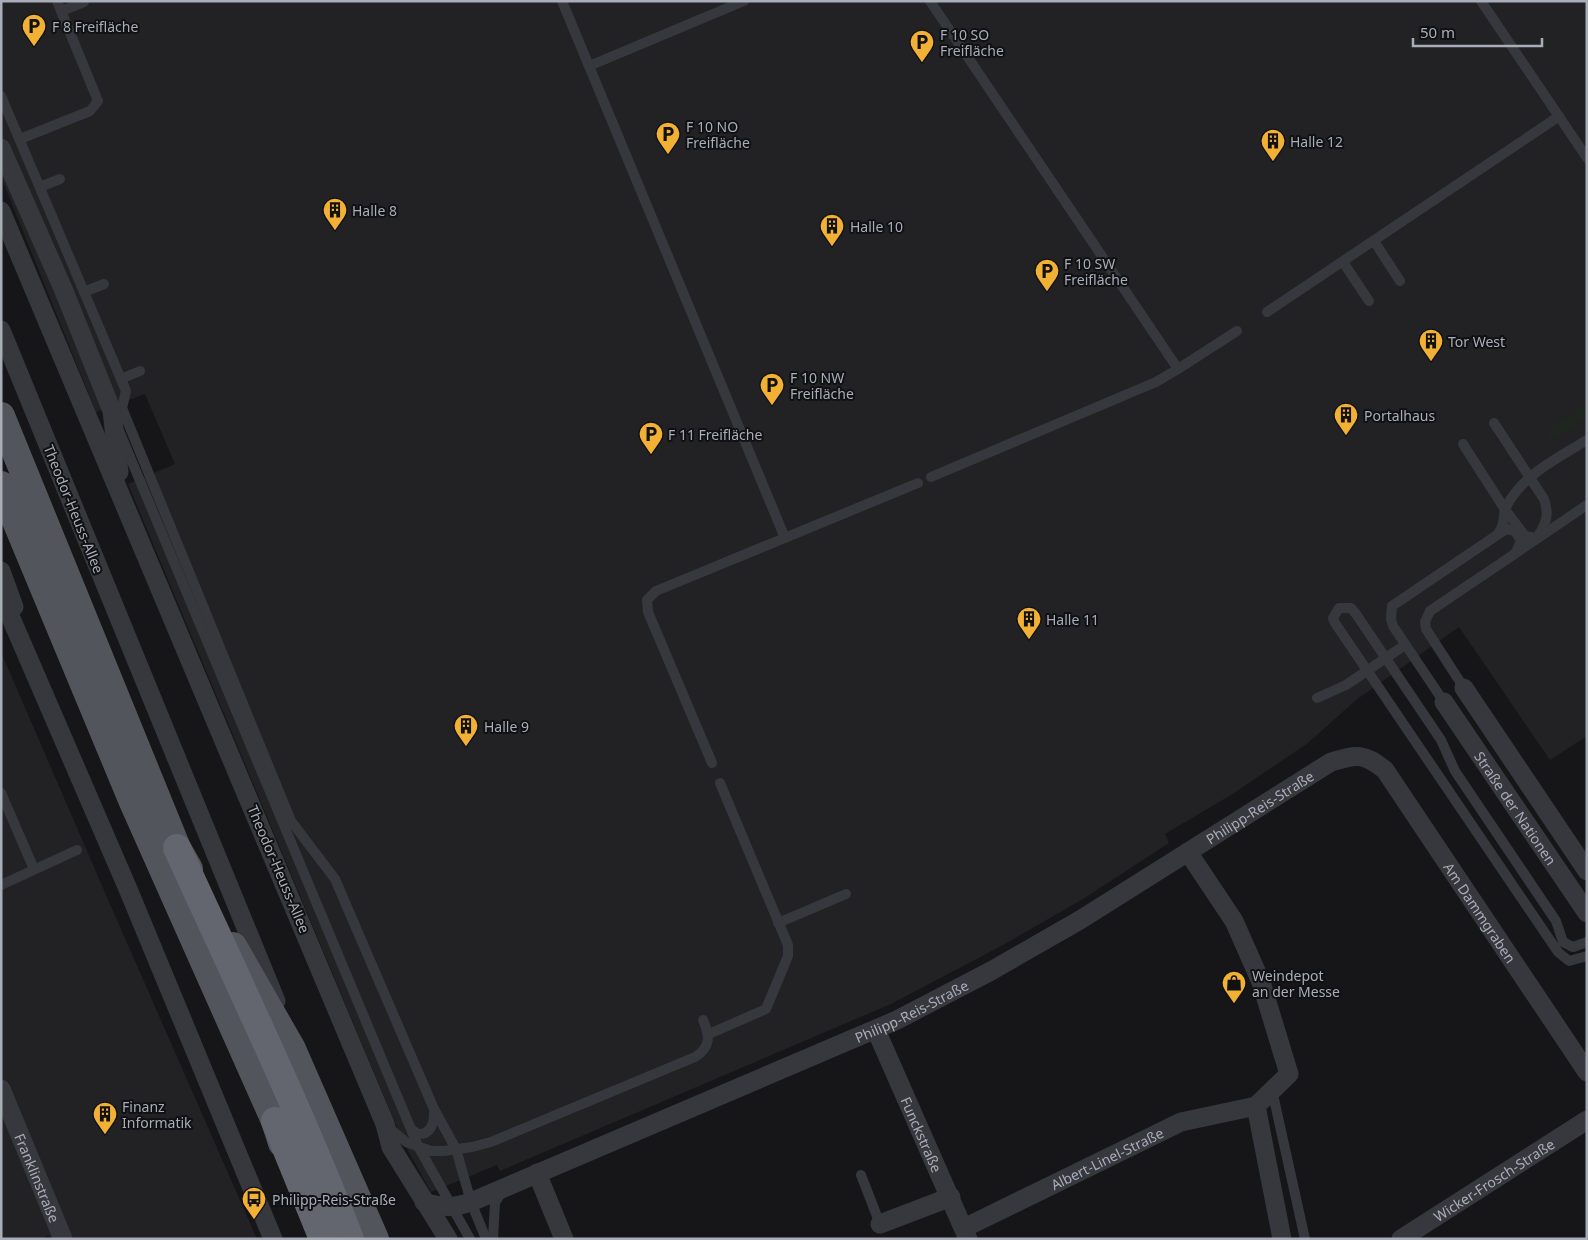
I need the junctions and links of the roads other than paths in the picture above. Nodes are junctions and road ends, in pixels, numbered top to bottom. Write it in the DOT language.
graph roads {
  1 [pos="562,1"];
  2 [pos="744,1"];
  3 [pos="930,1"];
  4 [pos="1481,1"];
  5 [pos="84,2"];
  6 [pos="59,6"];
  7 [pos="589,66"];
  8 [pos="1,96"];
  9 [pos="1558,117"];
  10 [pos="20,139"];
  11 [pos="1,148"];
  12 [pos="1587,158"];
  13 [pos="60,179"];
  14 [pos="40,187"];
  15 [pos="1,211"];
  16 [pos="1374,241"];
  17 [pos="1343,262"];
  18 [pos="1400,281"];
  19 [pos="104,284"];
  20 [pos="84,292"];
  21 [pos="1369,301"];
  22 [pos="1267,312"];
  23 [pos="1,330"];
  24 [pos="1238,331"];
  25 [pos="1178,369"];
  26 [pos="140,371"];
  27 [pos="121,379"];
  28 [pos="112,411"];
  29 [pos="1,416"];
  30 [pos="92,424"];
  31 [pos="1494,424"];
  32 [pos="1587,440"];
  33 [pos="1463,444"];
  34 [pos="116,453"];
  35 [pos="139,477"];
  36 [pos="930,477"];
  37 [pos="1529,477"];
  38 [pos="918,483"];
  39 [pos="1,485"];
  40 [pos="121,493"];
  41 [pos="1587,505"];
  42 [pos="1504,508"];
  43 [pos="1,519"];
  44 [pos="1499,532"];
  45 [pos="785,538"];
  46 [pos="1536,538"];
  47 [pos="1516,552"];
  48 [pos="1,571"];
  49 [pos="1,595"];
  50 [pos="1406,645"];
  51 [pos="1386,658"];
  52 [pos="1368,671"];
  53 [pos="1464,688"];
  54 [pos="43,693"];
  55 [pos="1317,698"];
  56 [pos="1444,702"];
  57 [pos="96,714"];
  58 [pos="1488,725"];
  59 [pos="1469,738"];
  60 [pos="1368,757"];
  61 [pos="712,763"];
  62 [pos="720,783"];
  63 [pos="1,793"];
  64 [pos="177,848"];
  65 [pos="77,850"];
  66 [pos="1188,852"];
  67 [pos="34,869"];
  68 [pos="1587,871"];
  69 [pos="1,885"];
  70 [pos="846,894"];
  71 [pos="1587,913"];
  72 [pos="778,923"];
  73 [pos="1587,942"];
  74 [pos="1587,956"];
  75 [pos="703,1020"];
  76 [pos="876,1030"];
  77 [pos="709,1034"];
  78 [pos="292,1049"];
  79 [pos="1587,1072"];
  80 [pos="1,1089"];
  81 [pos="1272,1090"];
  82 [pos="1256,1106"];
  83 [pos="434,1109"];
  84 [pos="1587,1120"];
  85 [pos="275,1121"];
  86 [pos="385,1124"];
  87 [pos="412,1130"];
  88 [pos="418,1146"];
  89 [pos="456,1149"];
  90 [pos="537,1173"];
  91 [pos="861,1175"];
  92 [pos="504,1188"];
  93 [pos="951,1197"];
  94 [pos="424,1202"];
  95 [pos="471,1202"];
  96 [pos="453,1208"];
  97 [pos="880,1224"];
  98 [pos="966,1233"];
  99 [pos="63,1239"];
  100 [pos="273,1239"];
  101 [pos="314,1239"];
  102 [pos="323,1239"];
  103 [pos="350,1239"];
  104 [pos="375,1239"];
  105 [pos="448,1239"];
  106 [pos="470,1239"];
  107 [pos="486,1239"];
  108 [pos="493,1239"];
  109 [pos="564,1239"];
  110 [pos="1282,1239"];
  111 [pos="1305,1239"];
  112 [pos="1401,1239"];
  1 -- 7 [label="lane"];
  2 -- 7 [label="lane"];
  3 -- 25 [label="lane"];
  4 -- 9 [label="lane"];
  5 -- 6 [label="lane"];
  6 -- 10 [label="lane"];
  7 -- 45 [label="lane"];
  8 -- 10 [label="lane"];
  9 -- 12 [label="lane"];
  9 -- 16 [label="lane"];
  10 -- 14 [label="lane"];
  11 -- 28 [label="street, Theodor-Heuss-Allee"];
  13 -- 14 [label="lane"];
  14 -- 20 [label="lane"];
  15 -- 30 [label="street, Theodor-Heuss-Allee"];
  16 -- 17 [label="lane"];
  16 -- 18 [label="lane"];
  17 -- 21 [label="lane"];
  17 -- 22 [label="lane"];
  19 -- 20 [label="lane"];
  20 -- 27 [label="lane"];
  23 -- 78 [label="street, Theodor-Heuss-Allee"];
  24 -- 25 [label="lane"];
  25 -- 36 [label="lane"];
  26 -- 27 [label="lane"];
  27 -- 83 [label="lane"];
  28 -- 34 [label="street, Theodor-Heuss-Allee"];
  28 -- 35 [label="lane"];
  29 -- 64 [label="main road, Theodor-Heuss-Allee"];
  30 -- 34 [label="lane"];
  30 -- 40 [label="street, Theodor-Heuss-Allee"];
  31 -- 37 [label="lane"];
  32 -- 37 [label="lane"];
  33 -- 42 [label="lane"];
  34 -- 35 [label="lane"];
  34 -- 40 [label="street, Theodor-Heuss-Allee"];
  35 -- 87 [label="lane"];
  37 -- 42 [label="lane"];
  37 -- 46 [label="lane"];
  38 -- 45 [label="lane"];
  39 -- 57 [label="main road"];
  40 -- 86 [label="street, Theodor-Heuss-Allee"];
  41 -- 46 [label="lane"];
  42 -- 44 [label="lane"];
  42 -- 46 [label="lane"];
  43 -- 57 [label="street"];
  44 -- 47 [label="lane"];
  44 -- 50 [label="lane"];
  45 -- 61 [label="lane"];
  46 -- 47 [label="lane"];
  47 -- 53 [label="lane"];
  48 -- 54 [label="street"];
  49 -- 54 [label="street"];
  50 -- 51 [label="lane"];
  50 -- 56 [label="lane"];
  51 -- 52 [label="lane"];
  51 -- 52 [label="lane"];
  51 -- 73 [label="lane"];
  52 -- 55 [label="lane"];
  52 -- 74 [label="lane"];
  53 -- 58 [label="street, Straße der Nationen"];
  54 -- 100 [label="street"];
  56 -- 59 [label="street, Straße der Nationen"];
  57 -- 85 [label="main road"];
  58 -- 59 [label="lane"];
  58 -- 68 [label="street, Straße der Nationen"];
  59 -- 71 [label="street, Straße der Nationen"];
  60 -- 66 [label="street, Philipp-Reis-Straße"];
  60 -- 79 [label="street, Am Dammgraben"];
  62 -- 72 [label="lane"];
  63 -- 67 [label="lane"];
  64 -- 78 [label="main road, Theodor-Heuss-Allee"];
  64 -- 103 [label="highway, Theodor-Heuss-Allee"];
  65 -- 67 [label="lane"];
  66 -- 76 [label="street, Philipp-Reis-Straße"];
  66 -- 81 [label="street"];
  67 -- 69 [label="lane"];
  70 -- 72 [label="lane"];
  72 -- 77 [label="lane"];
  75 -- 77 [label="lane"];
  76 -- 90 [label="street, Philipp-Reis-Straße"];
  76 -- 93 [label="street, Funckstraße"];
  77 -- 89 [label="lane"];
  78 -- 104 [label="main road, Theodor-Heuss-Allee"];
  80 -- 99 [label="street, Franklinstraße"];
  81 -- 82 [label="street"];
  81 -- 111 [label="lane"];
  82 -- 98 [label="street, Albert-Linel-Straße"];
  82 -- 110 [label="street"];
  83 -- 87 [label="lane"];
  83 -- 89 [label="lane"];
  84 -- 112 [label="street, Wicker-Frosch-Straße"];
  85 -- 101 [label="main road"];
  85 -- 102 [label="highway"];
  86 -- 88 [label="lane"];
  86 -- 94 [label="street, Theodor-Heuss-Allee"];
  87 -- 88 [label="lane"];
  88 -- 89 [label="lane"];
  88 -- 96 [label="lane"];
  89 -- 95 [label="lane"];
  90 -- 92 [label="street, Philipp-Reis-Straße"];
  90 -- 109 [label="street"];
  91 -- 97 [label="lane"];
  92 -- 95 [label="street, Philipp-Reis-Straße"];
  92 -- 108 [label="lane"];
  93 -- 97 [label="street"];
  93 -- 98 [label="street, Funckstraße"];
  94 -- 96 [label="street, Philipp-Reis-Straße"];
  94 -- 105 [label="street, Theodor-Heuss-Allee"];
  95 -- 96 [label="street, Philipp-Reis-Straße"];
  95 -- 107 [label="lane"];
  96 -- 106 [label="lane"];
}
